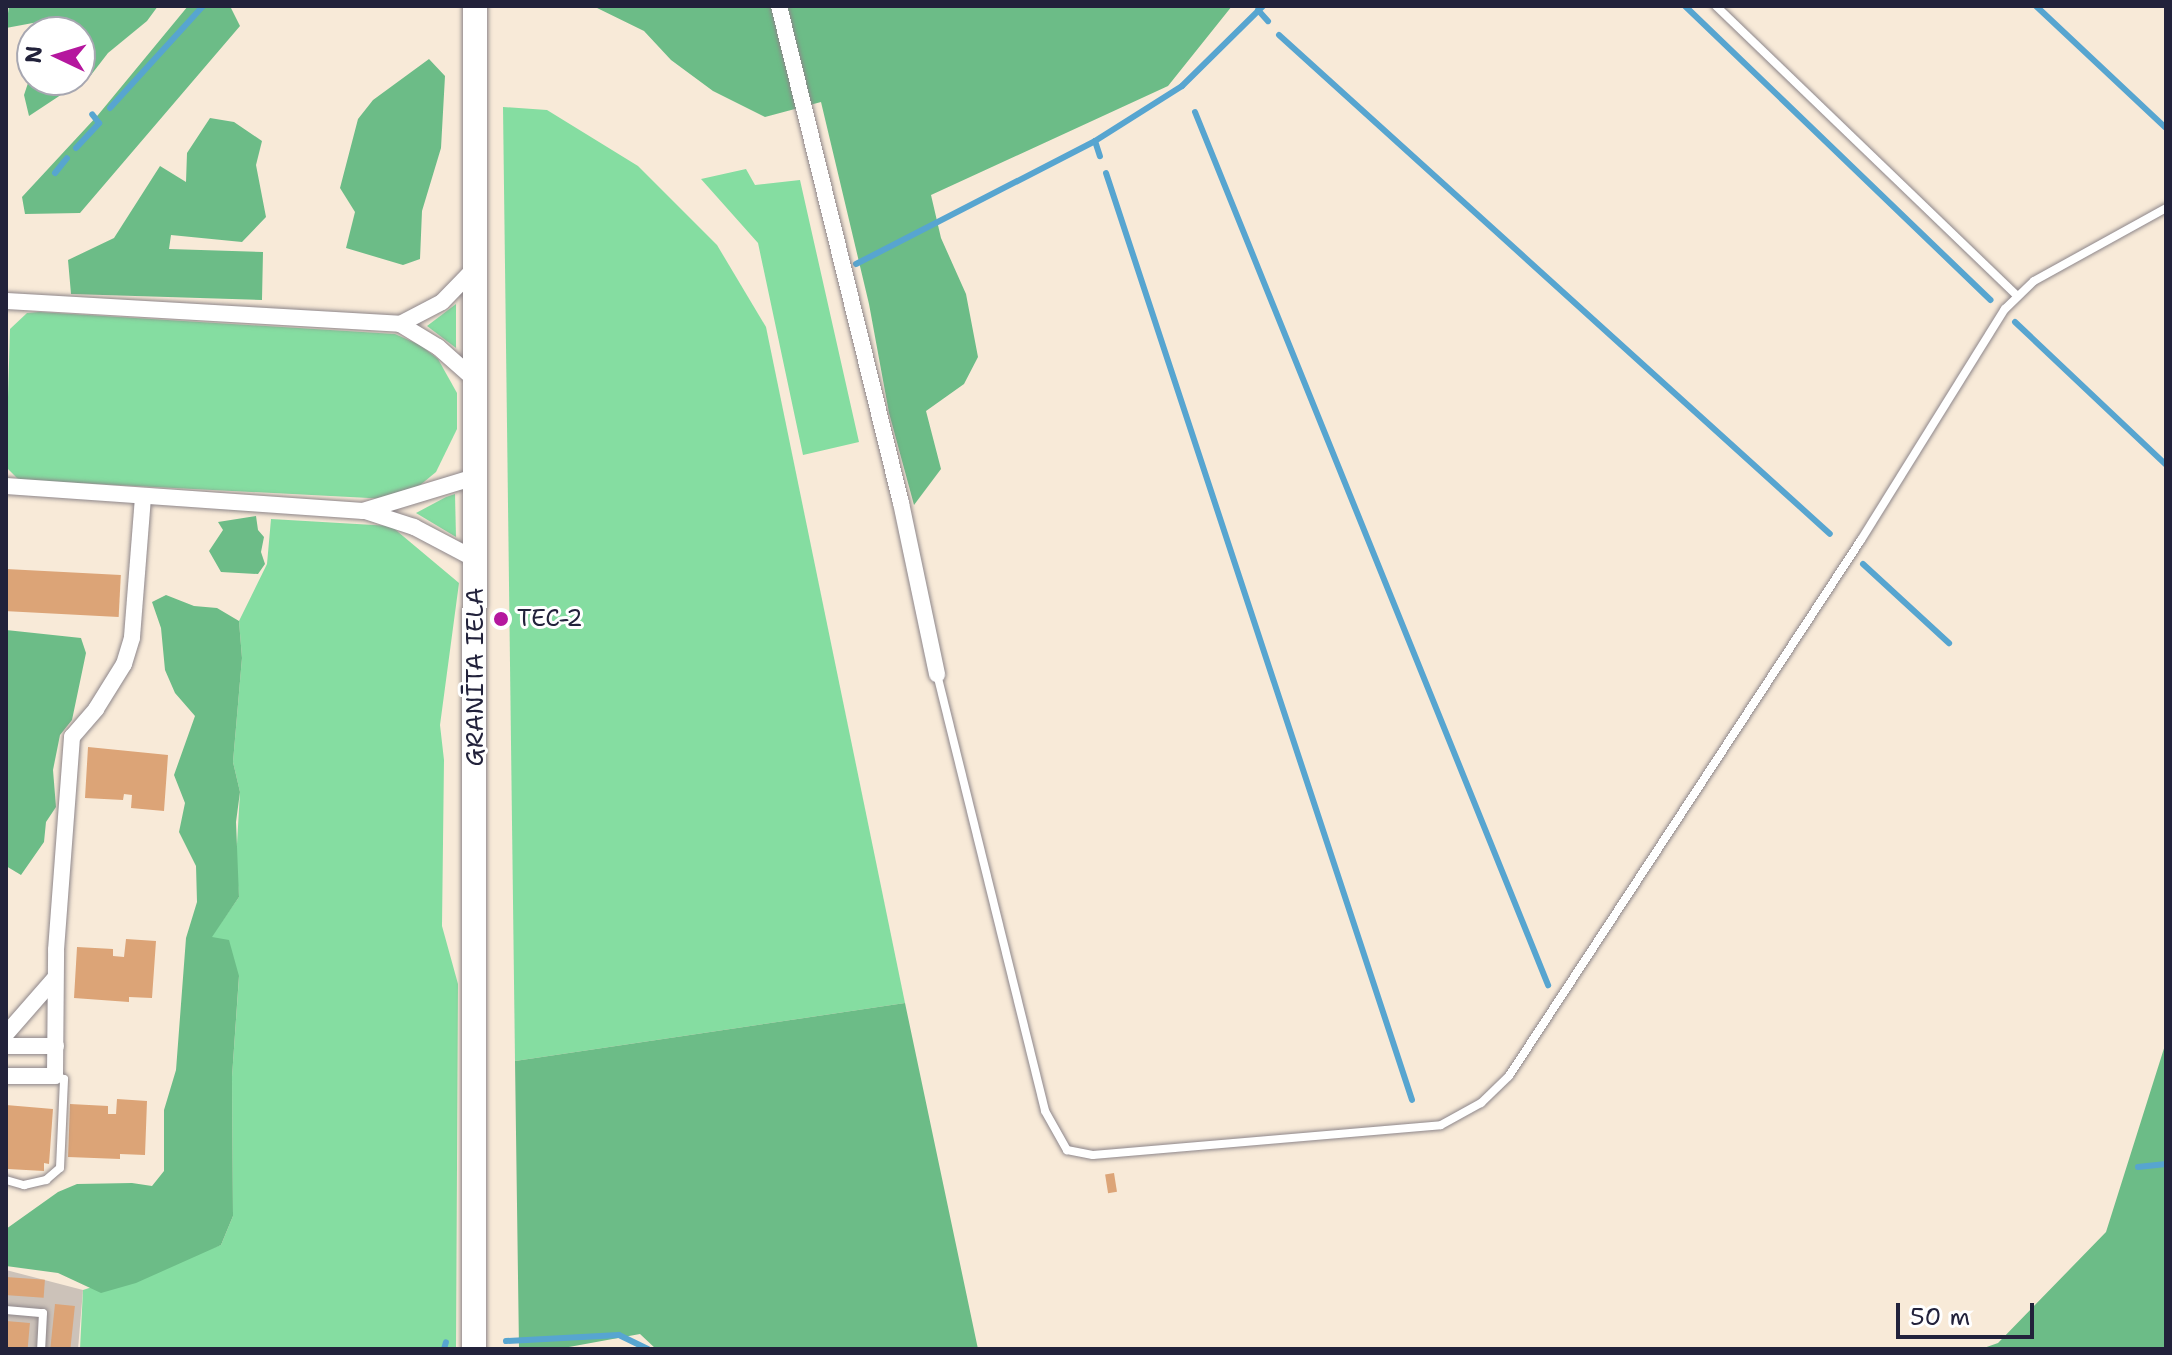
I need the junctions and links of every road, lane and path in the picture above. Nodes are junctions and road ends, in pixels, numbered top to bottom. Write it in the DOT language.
graph roads {
  1 [pos="475,6"];
  2 [pos="779,6"];
  3 [pos="1716,6"];
  4 [pos="2166,208"];
  5 [pos="474,269"];
  6 [pos="2017,296"];
  7 [pos="6,301"];
  8 [pos="400,324"];
  9 [pos="474,379"];
  10 [pos="475,477"];
  11 [pos="6,486"];
  12 [pos="143,498"];
  13 [pos="363,511"];
  14 [pos="475,559"];
  15 [pos="937,674"];
  16 [pos="55,978"];
  17 [pos="6,1034"];
  18 [pos="6,1046"];
  19 [pos="56,1046"];
  20 [pos="6,1076"];
  21 [pos="55,1076"];
  22 [pos="6,1180"];
  23 [pos="6,1310"];
  24 [pos="41,1349"];
  25 [pos="474,1349"];
  1 -- 5 [label="main road, GRANĪTA IELA"];
  2 -- 15 [label="street"];
  3 -- 6 [label="lane"];
  4 -- 6 [label="lane"];
  5 -- 8 [label="street"];
  5 -- 9 [label="main road, GRANĪTA IELA"];
  6 -- 15 [label="lane"];
  7 -- 8 [label="street"];
  8 -- 9 [label="street"];
  9 -- 10 [label="main road, GRANĪTA IELA"];
  10 -- 13 [label="street"];
  10 -- 14 [label="main road, GRANĪTA IELA"];
  11 -- 12 [label="street"];
  12 -- 13 [label="street"];
  12 -- 16 [label="street"];
  13 -- 14 [label="street"];
  14 -- 25 [label="main road, GRANĪTA IELA"];
  16 -- 17 [label="street"];
  16 -- 19 [label="street"];
  18 -- 19 [label="street"];
  19 -- 21 [label="street"];
  20 -- 21 [label="street"];
  21 -- 22 [label="lane"];
  23 -- 24 [label="lane"];
}
